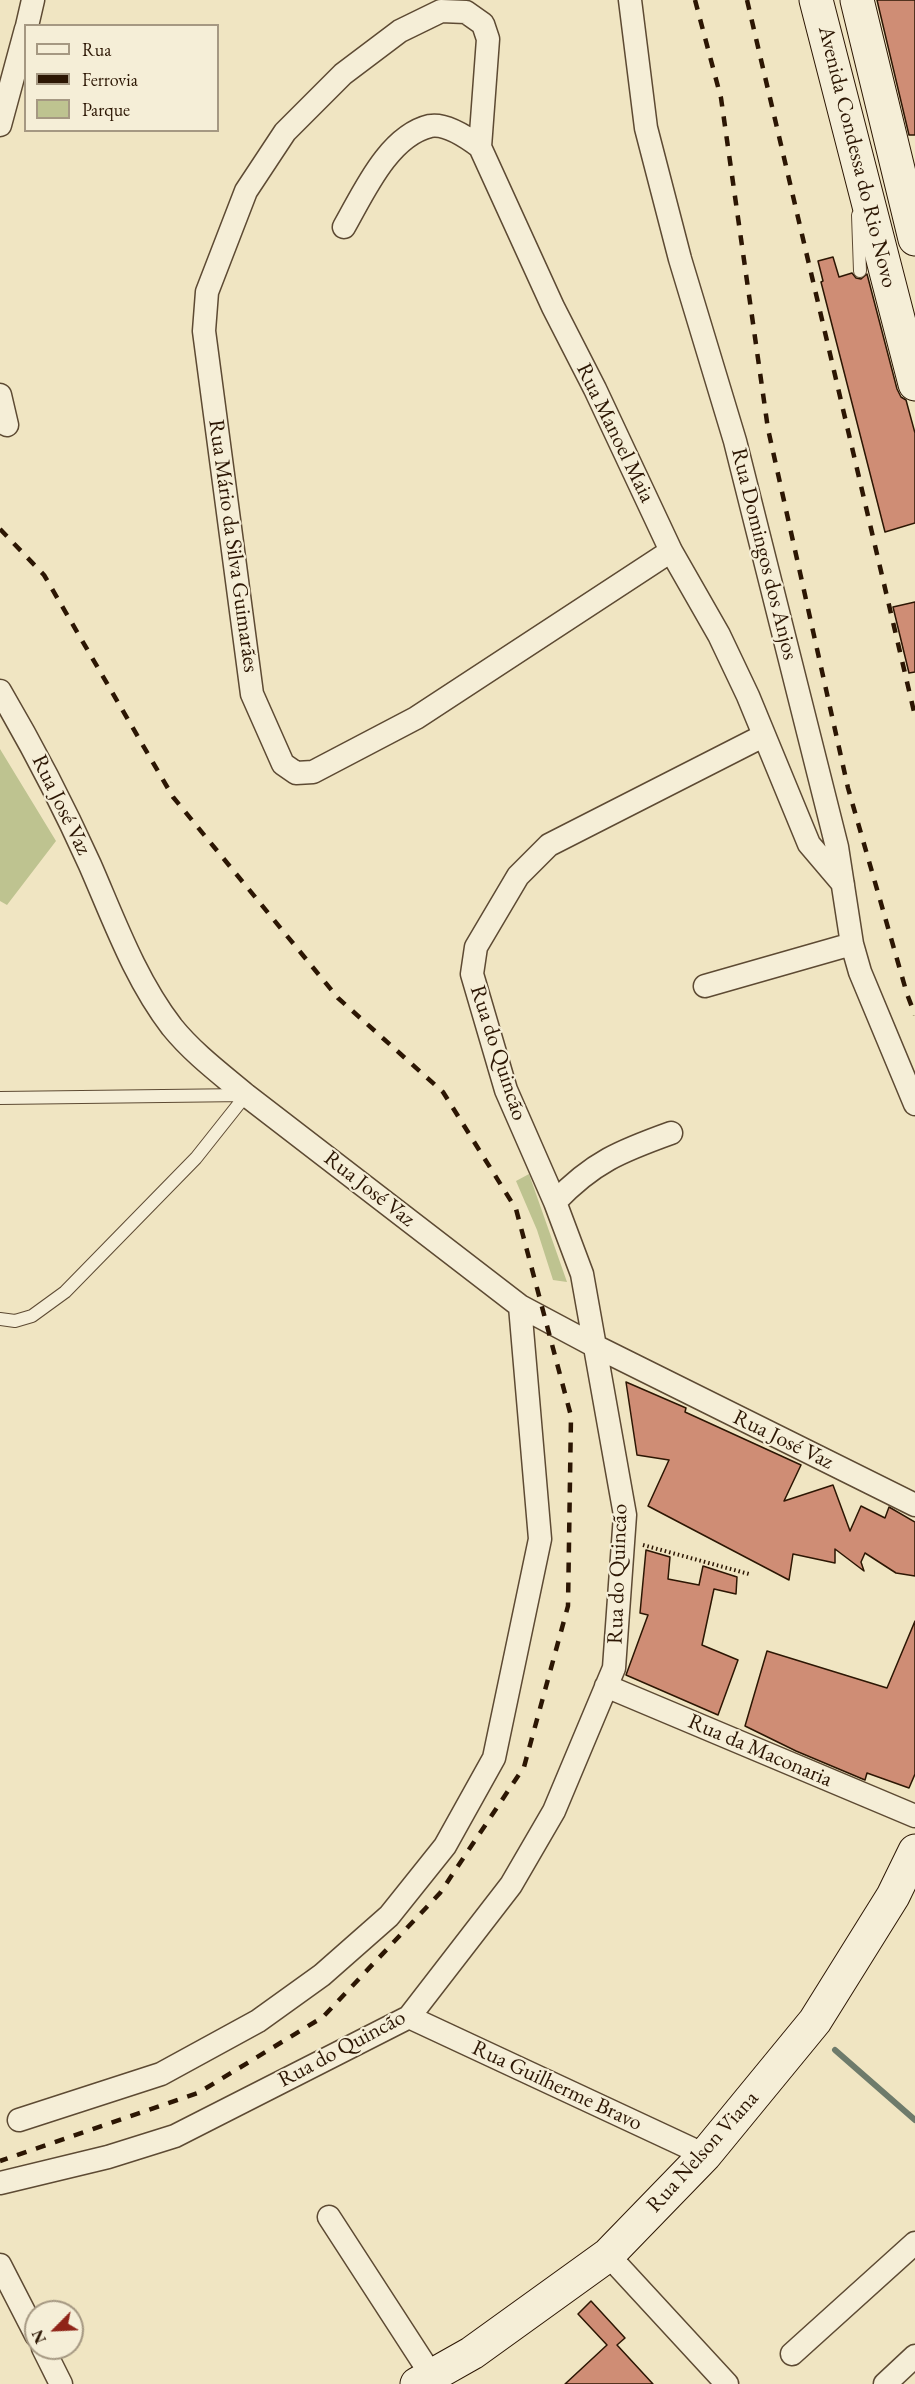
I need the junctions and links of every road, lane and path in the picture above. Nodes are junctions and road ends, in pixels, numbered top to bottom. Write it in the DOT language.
graph roads {
  1 [pos="33,0"];
  2 [pos="630,0"];
  3 [pos="816,0"];
  4 [pos="857,0"];
  5 [pos="27,24"];
  6 [pos="24,35"];
  7 [pos="0,125"];
  8 [pos="480,147"];
  9 [pos="855,151"];
  10 [pos="344,227"];
  11 [pos="915,239"];
  12 [pos="860,271"];
  13 [pos="915,384"];
  14 [pos="0,395"];
  15 [pos="7,425"];
  16 [pos="671,551"];
  17 [pos="0,691"];
  18 [pos="764,736"];
  19 [pos="844,885"];
  20 [pos="852,944"];
  21 [pos="705,986"];
  22 [pos="246,1095"];
  23 [pos="914,1097"];
  24 [pos="0,1098"];
  25 [pos="671,1133"];
  26 [pos="555,1202"];
  27 [pos="520,1306"];
  28 [pos="0,1319"];
  29 [pos="595,1346"];
  30 [pos="915,1505"];
  31 [pos="623,1540"];
  32 [pos="749,1574"];
  33 [pos="606,1686"];
  34 [pos="915,1816"];
  35 [pos="915,1851"];
  36 [pos="408,2017"];
  37 [pos="19,2120"];
  38 [pos="705,2155"];
  39 [pos="0,2183"];
  40 [pos="328,2217"];
  41 [pos="915,2243"];
  42 [pos="608,2255"];
  43 [pos="0,2265"];
  44 [pos="24,2312"];
  45 [pos="792,2354"];
  46 [pos="915,2356"];
  47 [pos="49,2360"];
  48 [pos="425,2380"];
  49 [pos="61,2384"];
  50 [pos="727,2384"];
  51 [pos="885,2384"];
  1 -- 5 [label="street"];
  2 -- 19 [label="street, Rua Domingos dos Anjos"];
  3 -- 9 [label="main road, Avenida Condessa do Rio Novo"];
  4 -- 11 [label="main road, Avenida Condessa do Rio Novo"];
  6 -- 7 [label="street"];
  8 -- 10 [label="street"];
  8 -- 16 [label="street, Rua Manoel Maia"];
  8 -- 16 [label="street, Rua Mário da Silva Guimarães"];
  9 -- 12 [label="lane"];
  9 -- 13 [label="main road, Avenida Condessa do Rio Novo"];
  14 -- 15 [label="street"];
  16 -- 18 [label="street, Rua Manoel Maia"];
  17 -- 22 [label="street, Rua José Vaz"];
  18 -- 19 [label="street, Rua Manoel Maia"];
  18 -- 26 [label="street, Rua do Quincão"];
  19 -- 20 [label="street, Rua Domingos dos Anjos"];
  20 -- 21 [label="street"];
  20 -- 23 [label="street, Rua Domingos dos Anjos"];
  22 -- 24 [label="lane"];
  22 -- 27 [label="street, Rua José Vaz"];
  22 -- 28 [label="lane"];
  25 -- 26 [label="street"];
  26 -- 29 [label="street, Rua do Quincão"];
  27 -- 29 [label="street, Rua José Vaz"];
  27 -- 37 [label="street"];
  29 -- 30 [label="street, Rua José Vaz"];
  29 -- 31 [label="street, Rua do Quincão"];
  31 -- 32 [label="path"];
  31 -- 33 [label="street, Rua do Quincão"];
  33 -- 34 [label="street, Rua da Maconaria"];
  33 -- 36 [label="street, Rua do Quincão"];
  35 -- 38 [label="main road, Rua Nelson Viana"];
  36 -- 38 [label="street, Rua Guilherme Bravo"];
  36 -- 39 [label="street, Rua do Quincão"];
  38 -- 42 [label="main road, Rua Nelson Viana"];
  40 -- 48 [label="street"];
  41 -- 45 [label="street"];
  42 -- 48 [label="main road, Rua Nelson Viana"];
  42 -- 50 [label="street"];
  43 -- 44 [label="street"];
  46 -- 51 [label="street"];
  47 -- 49 [label="street"];
}
